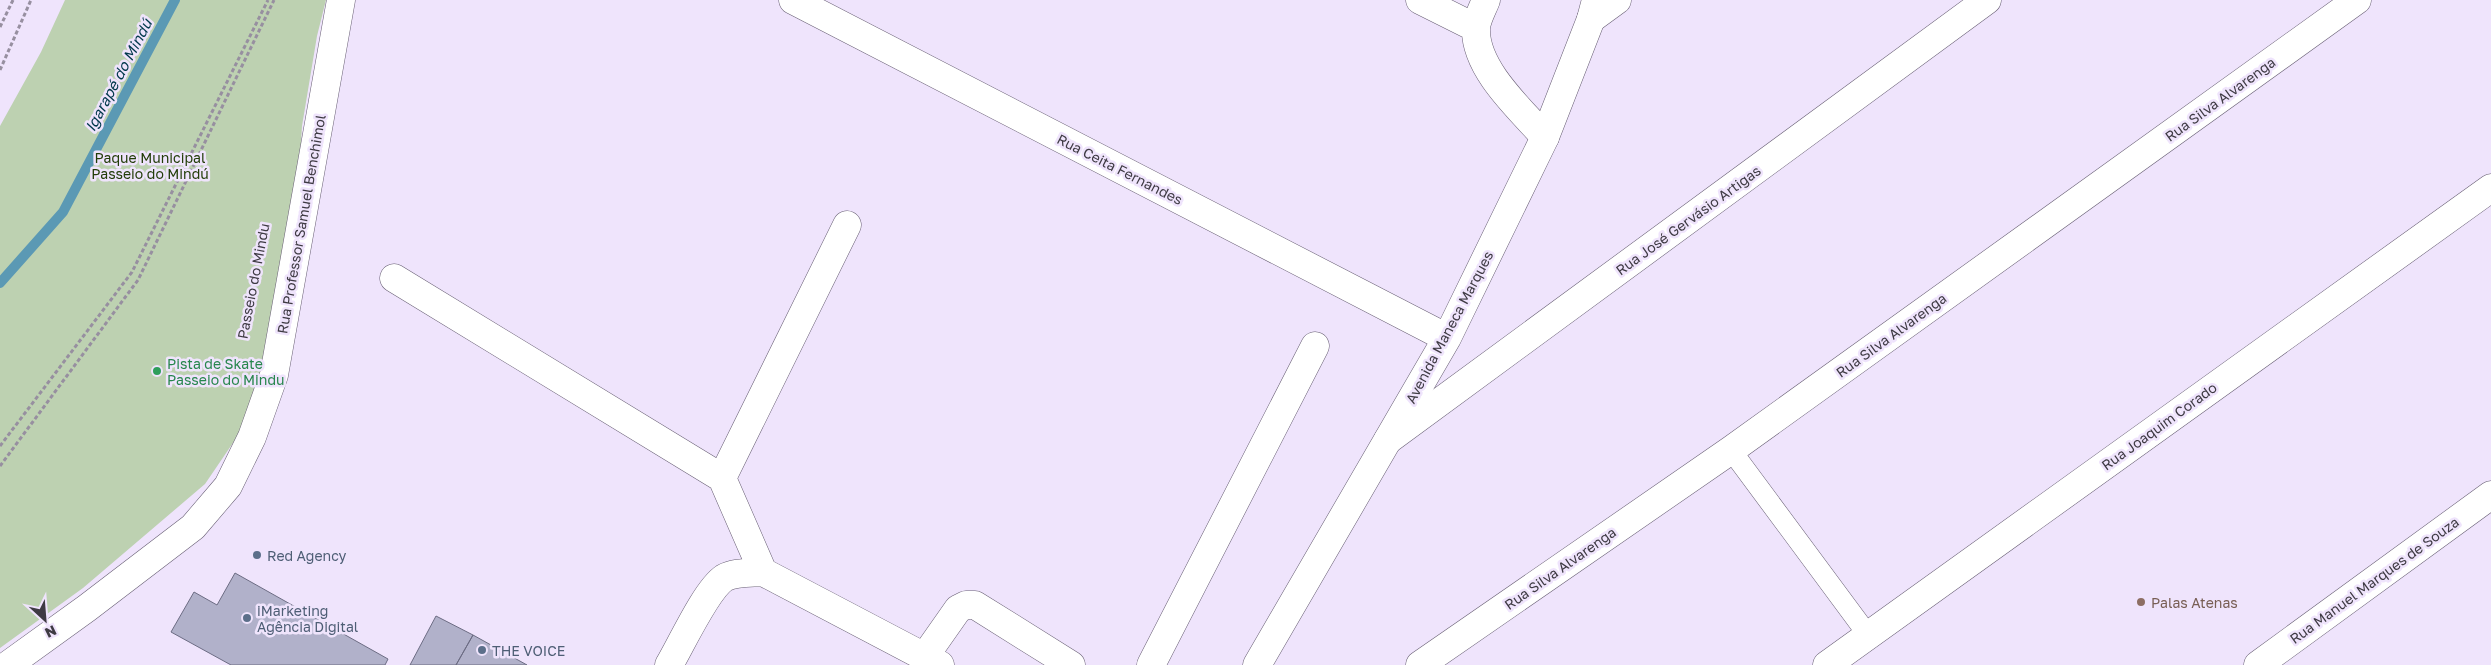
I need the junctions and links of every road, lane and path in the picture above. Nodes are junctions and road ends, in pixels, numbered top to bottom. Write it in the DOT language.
graph roads {
  1 [pos="13,0"];
  2 [pos="31,0"];
  3 [pos="268,0"];
  4 [pos="274,0"];
  5 [pos="341,0"];
  6 [pos="793,0"];
  7 [pos="1420,0"];
  8 [pos="1486,0"];
  9 [pos="1617,0"];
  10 [pos="1987,0"];
  11 [pos="2357,0"];
  12 [pos="1593,10"];
  13 [pos="0,27"];
  14 [pos="1476,28"];
  15 [pos="0,70"];
  16 [pos="1545,137"];
  17 [pos="2491,188"];
  18 [pos="848,225"];
  19 [pos="394,278"];
  20 [pos="1447,338"];
  21 [pos="1315,346"];
  22 [pos="1388,440"];
  23 [pos="0,446"];
  24 [pos="1731,450"];
  25 [pos="0,466"];
  26 [pos="722,478"];
  27 [pos="2491,495"];
  28 [pos="763,572"];
  29 [pos="1868,635"];
  30 [pos="933,661"];
  31 [pos="8,665"];
  32 [pos="670,665"];
  33 [pos="1071,665"];
  34 [pos="1151,665"];
  35 [pos="1257,665"];
  36 [pos="1420,665"];
  37 [pos="1826,665"];
  38 [pos="2258,665"];
  1 -- 13 [label="path"];
  2 -- 15 [label="path"];
  3 -- 23 [label="path"];
  4 -- 25 [label="path"];
  5 -- 31 [label="street, Rua Professor Samuel Benchimol"];
  6 -- 20 [label="street, Rua Ceita Fernandes"];
  7 -- 14 [label="street"];
  8 -- 14 [label="street"];
  9 -- 12 [label="street"];
  10 -- 22 [label="street, Rua José Gervásio Artigas"];
  11 -- 24 [label="street, Rua Silva Alvarenga"];
  12 -- 16 [label="street, Avenida Maneca Marques"];
  14 -- 16 [label="street"];
  16 -- 20 [label="street, Avenida Maneca Marques"];
  17 -- 29 [label="street, Rua Joaquim Corado"];
  18 -- 26 [label="street"];
  19 -- 26 [label="street"];
  20 -- 22 [label="street, Avenida Maneca Marques"];
  21 -- 34 [label="street"];
  22 -- 35 [label="street, Avenida Maneca Marques"];
  24 -- 29 [label="lane"];
  24 -- 36 [label="street, Rua Silva Alvarenga"];
  26 -- 28 [label="street"];
  27 -- 38 [label="street, Rua Manuel Marques de Souza"];
  28 -- 30 [label="street"];
  28 -- 32 [label="street"];
  29 -- 37 [label="street, Rua Joaquim Corado"];
  30 -- 33 [label="street"];
}
